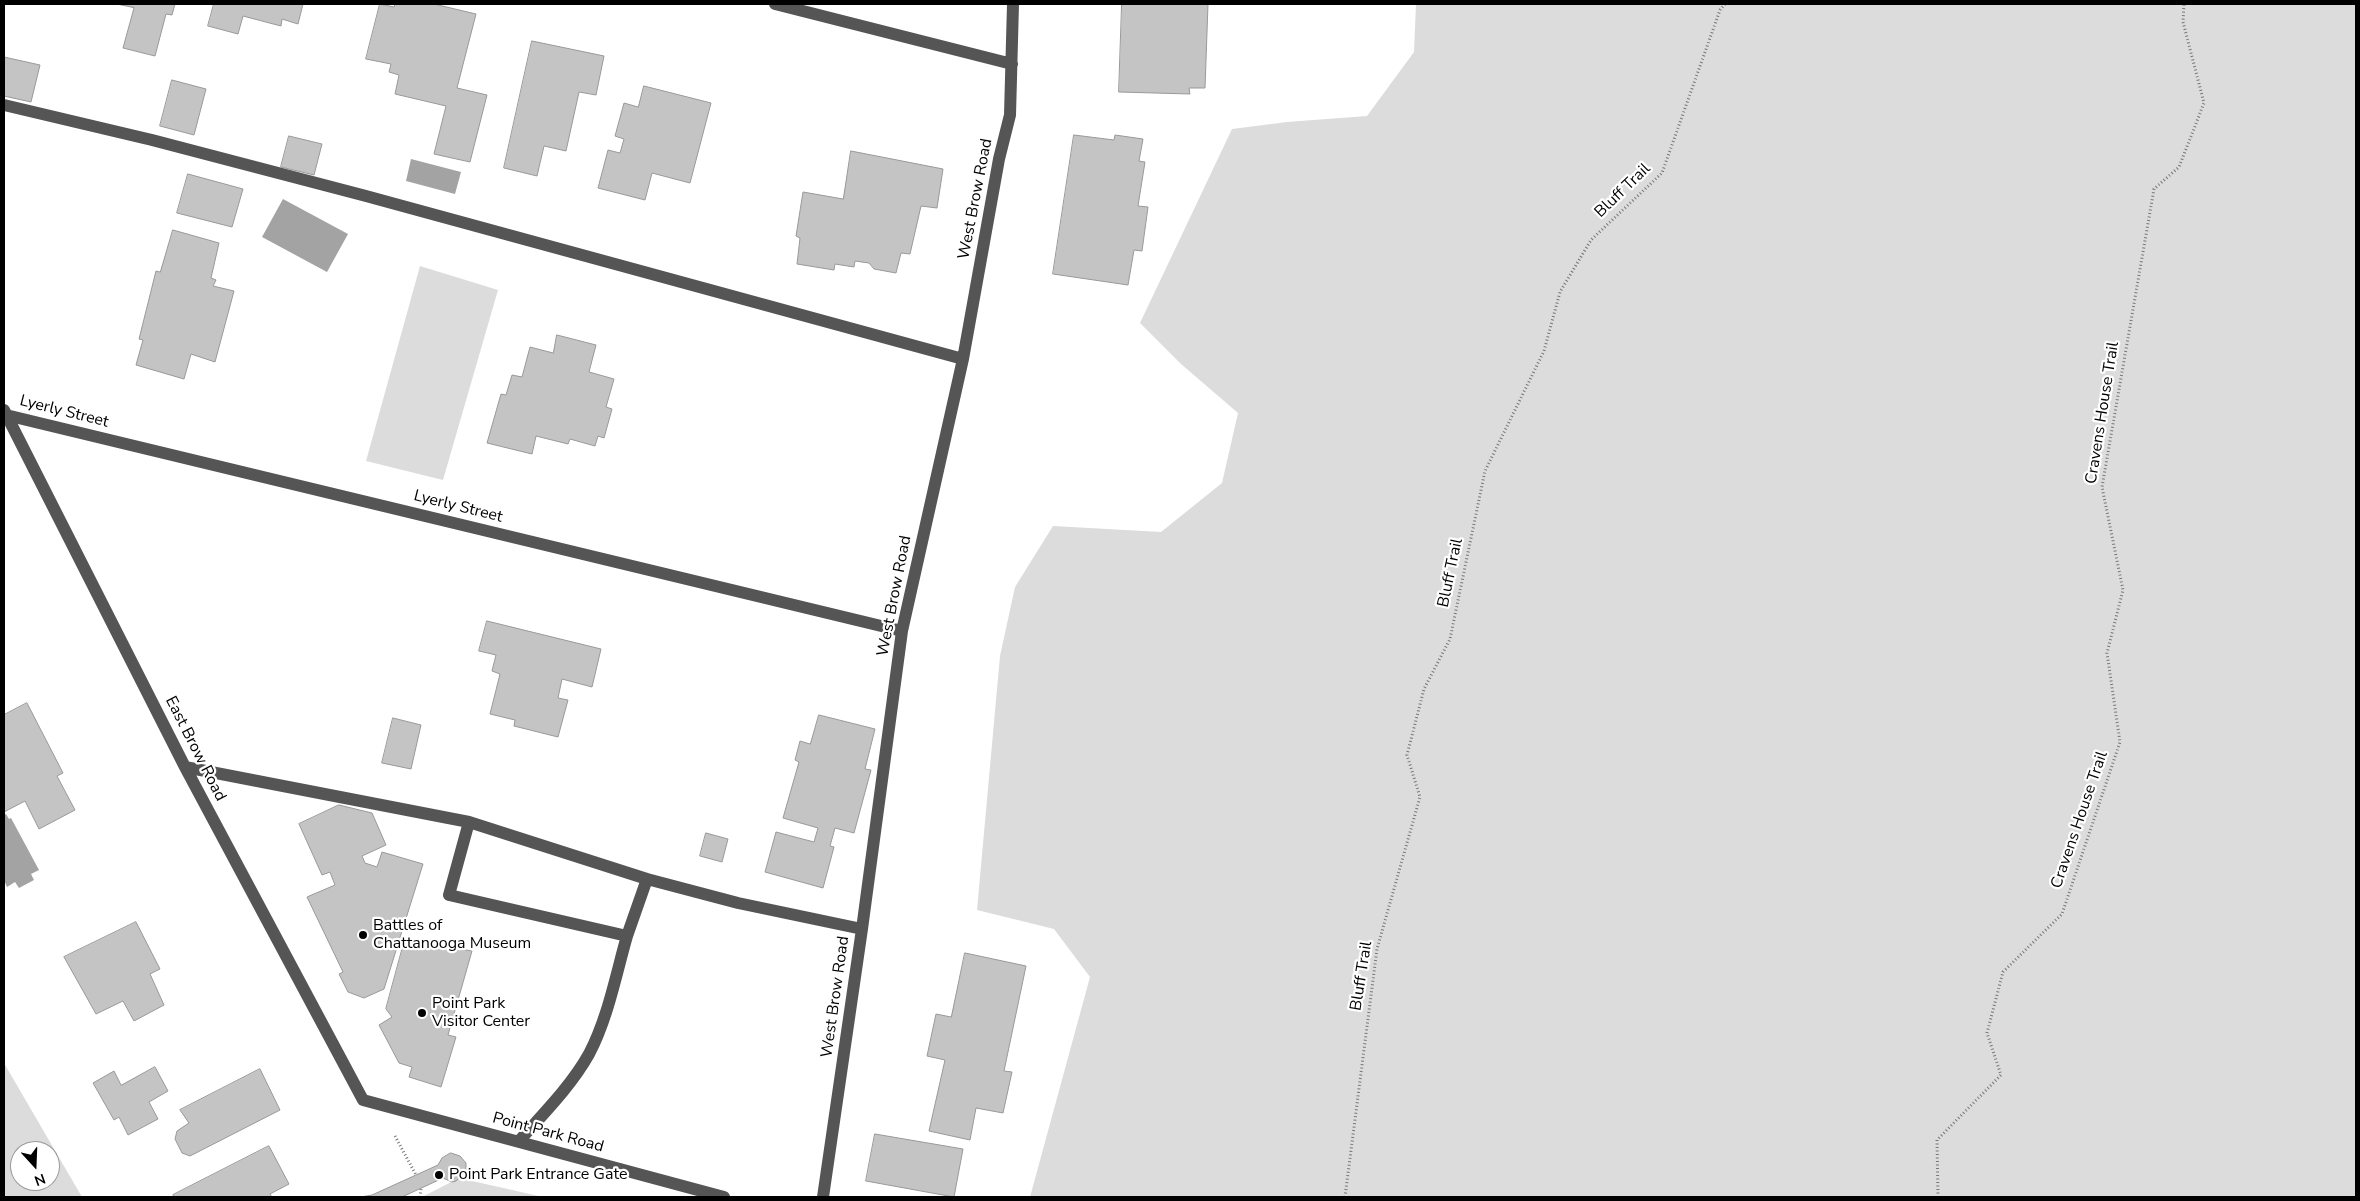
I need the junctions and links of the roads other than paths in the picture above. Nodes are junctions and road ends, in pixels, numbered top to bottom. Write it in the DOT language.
graph roads {
  1 [pos="775,4"];
  2 [pos="1014,4"];
  3 [pos="1012,64"];
  4 [pos="4,105"];
  5 [pos="963,359"];
  6 [pos="5,413"];
  7 [pos="902,631"];
  8 [pos="185,767"];
  9 [pos="469,822"];
  10 [pos="647,879"];
  11 [pos="862,929"];
  12 [pos="627,936"];
  13 [pos="362,1100"];
  14 [pos="519,1141"];
  15 [pos="724,1197"];
  16 [pos="823,1197"];
  1 -- 3 [label="street"];
  2 -- 3 [label="street, West Brow Road"];
  3 -- 5 [label="street, West Brow Road"];
  4 -- 5 [label="street"];
  5 -- 7 [label="street, West Brow Road"];
  6 -- 7 [label="street, Lyerly Street"];
  6 -- 8 [label="street, East Brow Road"];
  7 -- 11 [label="street, West Brow Road"];
  8 -- 9 [label="street"];
  8 -- 13 [label="street, East Brow Road"];
  9 -- 10 [label="street"];
  9 -- 12 [label="street"];
  10 -- 11 [label="street"];
  10 -- 12 [label="street"];
  11 -- 16 [label="street, West Brow Road"];
  12 -- 14 [label="street"];
  13 -- 14 [label="street, Point Park Road"];
  14 -- 15 [label="street, Point Park Road"];
}
